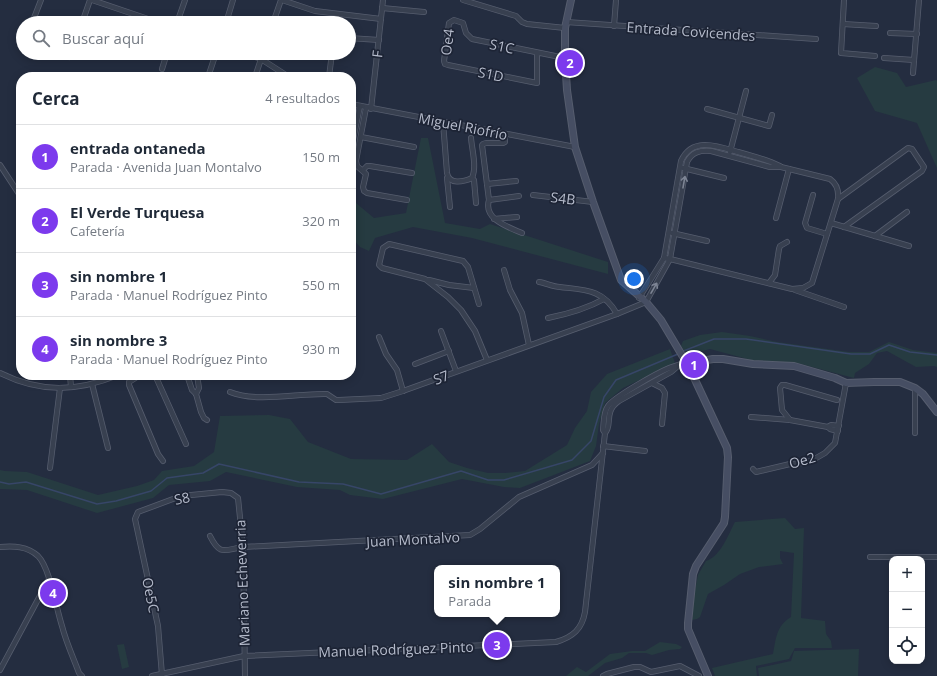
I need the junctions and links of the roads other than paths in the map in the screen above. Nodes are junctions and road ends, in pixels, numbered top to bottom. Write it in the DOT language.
graph roads {
  1 [pos="41,0"];
  2 [pos="91,0"];
  3 [pos="185,0"];
  4 [pos="233,0"];
  5 [pos="282,0"];
  6 [pos="383,0"];
  7 [pos="463,0"];
  8 [pos="571,0"];
  9 [pos="616,0"];
  10 [pos="844,0"];
  11 [pos="919,0"];
  12 [pos="382,8"];
  13 [pos="424,12"];
  14 [pos="35,16"];
  15 [pos="85,16"];
  16 [pos="139,16"];
  17 [pos="179,16"];
  18 [pos="228,16"];
  19 [pos="276,16"];
  20 [pos="381,19"];
  21 [pos="450,21"];
  22 [pos="843,24"];
  23 [pos="565,25"];
  24 [pos="614,26"];
  25 [pos="876,26"];
  26 [pos="890,33"];
  27 [pos="917,34"];
  28 [pos="356,38"];
  29 [pos="816,39"];
  30 [pos="379,40"];
  31 [pos="537,53"];
  32 [pos="875,56"];
  33 [pos="565,58"];
  34 [pos="884,58"];
  35 [pos="165,60"];
  36 [pos="214,60"];
  37 [pos="261,60"];
  38 [pos="262,60"];
  39 [pos="331,60"];
  40 [pos="914,60"];
  41 [pos="445,64"];
  42 [pos="162,69"];
  43 [pos="210,72"];
  44 [pos="257,72"];
  45 [pos="276,72"];
  46 [pos="330,72"];
  47 [pos="913,73"];
  48 [pos="746,91"];
  49 [pos="356,105"];
  50 [pos="360,106"];
  51 [pos="368,108"];
  52 [pos="707,109"];
  53 [pos="772,115"];
  54 [pos="739,118"];
  55 [pos="443,122"];
  56 [pos="356,123"];
  57 [pos="505,134"];
  58 [pos="361,136"];
  59 [pos="471,138"];
  60 [pos="414,146"];
  61 [pos="575,147"];
  62 [pos="731,150"];
  63 [pos="746,154"];
  64 [pos="729,155"];
  65 [pos="744,160"];
  66 [pos="0,165"];
  67 [pos="680,167"];
  68 [pos="781,167"];
  69 [pos="686,168"];
  70 [pos="789,169"];
  71 [pos="363,170"];
  72 [pos="412,173"];
  73 [pos="448,178"];
  74 [pos="472,178"];
  75 [pos="724,178"];
  76 [pos="516,181"];
  77 [pos="487,184"];
  78 [pos="16,189"];
  79 [pos="813,194"];
  80 [pos="533,195"];
  81 [pos="519,196"];
  82 [pos="674,199"];
  83 [pos="681,199"];
  84 [pos="838,199"];
  85 [pos="407,200"];
  86 [pos="490,200"];
  87 [pos="593,202"];
  88 [pos="476,203"];
  89 [pos="450,206"];
  90 [pos="907,212"];
  91 [pos="517,217"];
  92 [pos="776,218"];
  93 [pos="494,219"];
  94 [pos="831,223"];
  95 [pos="844,227"];
  96 [pos="668,233"];
  97 [pos="522,234"];
  98 [pos="675,234"];
  99 [pos="827,234"];
  100 [pos="875,236"];
  101 [pos="707,241"];
  102 [pos="787,242"];
  103 [pos="909,246"];
  104 [pos="664,258"];
  105 [pos="670,259"];
  106 [pos="504,270"];
  107 [pos="425,279"];
  108 [pos="539,282"];
  109 [pos="769,283"];
  110 [pos="449,285"];
  111 [pos="474,288"];
  112 [pos="792,289"];
  113 [pos="444,294"];
  114 [pos="639,298"];
  115 [pos="604,299"];
  116 [pos="646,302"];
  117 [pos="479,304"];
  118 [pos="844,307"];
  119 [pos="617,314"];
  120 [pos="548,318"];
  121 [pos="440,331"];
  122 [pos="379,337"];
  123 [pos="529,345"];
  124 [pos="449,352"];
  125 [pos="487,360"];
  126 [pos="686,362"];
  127 [pos="415,364"];
  128 [pos="678,366"];
  129 [pos="456,371"];
  130 [pos="0,373"];
  131 [pos="70,380"];
  132 [pos="104,380"];
  133 [pos="132,380"];
  134 [pos="157,380"];
  135 [pos="189,380"];
  136 [pos="198,380"];
  137 [pos="652,382"];
  138 [pos="846,383"];
  139 [pos="92,384"];
  140 [pos="60,388"];
  141 [pos="71,388"];
  142 [pos="915,388"];
  143 [pos="403,391"];
  144 [pos="230,392"];
  145 [pos="196,394"];
  146 [pos="837,400"];
  147 [pos="782,410"];
  148 [pos="937,412"];
  149 [pos="751,417"];
  150 [pos="776,419"];
  151 [pos="207,420"];
  152 [pos="790,420"];
  153 [pos="662,424"];
  154 [pos="839,429"];
  155 [pos="605,433"];
  156 [pos="915,433"];
  157 [pos="186,444"];
  158 [pos="604,446"];
  159 [pos="108,448"];
  160 [pos="645,451"];
  161 [pos="603,452"];
  162 [pos="163,461"];
  163 [pos="50,468"];
  164 [pos="754,469"];
  165 [pos="231,493"];
  166 [pos="135,515"];
  167 [pos="210,536"];
  168 [pos="0,547"];
  169 [pos="243,547"];
  170 [pos="870,557"];
  171 [pos="937,557"];
  172 [pos="49,580"];
  173 [pos="244,656"];
  174 [pos="0,670"];
  175 [pos="162,675"];
  176 [pos="82,676"];
  177 [pos="152,676"];
  178 [pos="245,676"];
  179 [pos="603,676"];
  180 [pos="699,676"];
  181 [pos="708,676"];
  1 -- 14 [label="street"];
  2 -- 15 [label="street"];
  2 -- 16 [label="street"];
  3 -- 17 [label="street"];
  4 -- 18 [label="street"];
  5 -- 19 [label="street"];
  5 -- 20 [label="street"];
  6 -- 12 [label="street, F"];
  7 -- 23 [label="street, Entrada Covicendes"];
  8 -- 23 [label="street"];
  9 -- 24 [label="street"];
  10 -- 22 [label="street"];
  11 -- 27 [label="street"];
  12 -- 13 [label="street"];
  12 -- 20 [label="street, F"];
  20 -- 30 [label="street, F"];
  21 -- 31 [label="street, S1C"];
  21 -- 41 [label="street, Oe4"];
  22 -- 25 [label="street"];
  22 -- 32 [label="street"];
  23 -- 24 [label="street, Entrada Covicendes"];
  23 -- 33 [label="street"];
  24 -- 29 [label="street, Entrada Covicendes"];
  26 -- 27 [label="street"];
  27 -- 40 [label="street"];
  28 -- 30 [label="street"];
  30 -- 51 [label="street, F"];
  31 -- 33 [label="street, S1C"];
  31 -- 41 [label="street, S1D"];
  33 -- 61 [label="street"];
  34 -- 40 [label="street"];
  35 -- 42 [label="street"];
  36 -- 43 [label="street"];
  37 -- 44 [label="street"];
  38 -- 45 [label="street"];
  39 -- 46 [label="street"];
  40 -- 47 [label="street"];
  48 -- 54 [label="street"];
  49 -- 50 [label="street, Miguel Riofrío"];
  50 -- 51 [label="street, Miguel Riofrío"];
  50 -- 56 [label="street"];
  51 -- 55 [label="street, Miguel Riofrío"];
  51 -- 58 [label="street, F"];
  52 -- 54 [label="street"];
  53 -- 54 [label="street"];
  54 -- 62 [label="street"];
  55 -- 57 [label="street, Miguel Riofrío"];
  55 -- 73 [label="street"];
  57 -- 61 [label="street, Miguel Riofrío"];
  57 -- 77 [label="street"];
  58 -- 60 [label="street"];
  58 -- 71 [label="street, F"];
  59 -- 74 [label="street"];
  61 -- 87 [label="street"];
  62 -- 63 [label="street"];
  62 -- 64 [label="street"];
  62 -- 67 [label="street"];
  63 -- 65 [label="street"];
  63 -- 68 [label="street"];
  64 -- 65 [label="street"];
  64 -- 69 [label="street"];
  65 -- 68 [label="street"];
  66 -- 78 [label="street"];
  67 -- 69 [label="street"];
  67 -- 82 [label="street"];
  68 -- 70 [label="street"];
  69 -- 75 [label="street"];
  83 -- 69 [label="street, one-way"];
  70 -- 84 [label="street"];
  70 -- 92 [label="street"];
  71 -- 72 [label="street"];
  71 -- 85 [label="street, F"];
  73 -- 74 [label="street"];
  73 -- 89 [label="street"];
  74 -- 88 [label="street"];
  76 -- 77 [label="street"];
  77 -- 86 [label="street"];
  79 -- 99 [label="street"];
  80 -- 87 [label="street, S4B"];
  81 -- 86 [label="street"];
  82 -- 83 [label="street"];
  82 -- 96 [label="street"];
  83 -- 98 [label="street"];
  84 -- 94 [label="street"];
  84 -- 95 [label="street"];
  86 -- 93 [label="street"];
  87 -- 114 [label="street"];
  90 -- 100 [label="street"];
  91 -- 93 [label="street"];
  93 -- 97 [label="street"];
  94 -- 95 [label="street"];
  94 -- 99 [label="street"];
  95 -- 100 [label="street"];
  96 -- 98 [label="street"];
  96 -- 104 [label="street"];
  98 -- 101 [label="street"];
  98 -- 105 [label="street"];
  99 -- 112 [label="street"];
  100 -- 103 [label="street"];
  102 -- 109 [label="street"];
  104 -- 105 [label="street"];
  104 -- 114 [label="street"];
  105 -- 109 [label="street"];
  116 -- 105 [label="street, one-way"];
  106 -- 123 [label="street"];
  107 -- 110 [label="street"];
  107 -- 111 [label="street"];
  107 -- 113 [label="street"];
  108 -- 115 [label="street"];
  109 -- 112 [label="street"];
  110 -- 111 [label="street"];
  110 -- 113 [label="street"];
  111 -- 117 [label="street"];
  112 -- 118 [label="street"];
  113 -- 125 [label="street"];
  114 -- 116 [label="street"];
  115 -- 119 [label="street"];
  115 -- 120 [label="street"];
  116 -- 119 [label="street, S7"];
  116 -- 126 [label="street"];
  119 -- 123 [label="street, S7"];
  121 -- 124 [label="street"];
  122 -- 143 [label="street"];
  123 -- 125 [label="street, S7"];
  124 -- 127 [label="street"];
  124 -- 129 [label="street"];
  125 -- 129 [label="street, S7"];
  126 -- 128 [label="street"];
  126 -- 138 [label="street"];
  126 -- 181 [label="street"];
  128 -- 137 [label="street"];
  128 -- 155 [label="street"];
  129 -- 143 [label="street, S7"];
  130 -- 140 [label="street"];
  131 -- 141 [label="street"];
  132 -- 139 [label="street"];
  133 -- 162 [label="street"];
  134 -- 157 [label="street"];
  135 -- 145 [label="street"];
  136 -- 145 [label="street"];
  137 -- 153 [label="street"];
  137 -- 155 [label="street"];
  138 -- 142 [label="street"];
  138 -- 154 [label="street, Oe2"];
  139 -- 141 [label="street"];
  139 -- 159 [label="street"];
  140 -- 141 [label="street"];
  140 -- 163 [label="street"];
  142 -- 148 [label="street"];
  142 -- 156 [label="street"];
  143 -- 144 [label="street, S7"];
  145 -- 151 [label="street"];
  146 -- 147 [label="street"];
  147 -- 150 [label="street"];
  147 -- 152 [label="street"];
  149 -- 150 [label="street"];
  150 -- 152 [label="street"];
  152 -- 154 [label="street"];
  154 -- 164 [label="street, Oe2"];
  155 -- 158 [label="street"];
  158 -- 160 [label="street"];
  158 -- 161 [label="street"];
  161 -- 169 [label="street, Juan Montalvo"];
  161 -- 173 [label="street, Manuel Rodríguez Pinto"];
  165 -- 166 [label="street, S8"];
  165 -- 169 [label="street, Mariano Echeverria"];
  166 -- 175 [label="street, Oe5C"];
  167 -- 169 [label="street, Juan Montalvo"];
  168 -- 172 [label="street"];
  169 -- 173 [label="street, Mariano Echeverria"];
  170 -- 171 [label="street"];
  172 -- 174 [label="street"];
  172 -- 176 [label="street"];
  173 -- 175 [label="street, Manuel Rodríguez Pinto"];
  173 -- 178 [label="street, Mariano Echeverria"];
  175 -- 177 [label="street, Manuel Rodríguez Pinto"];
  179 -- 180 [label="street"];
}
